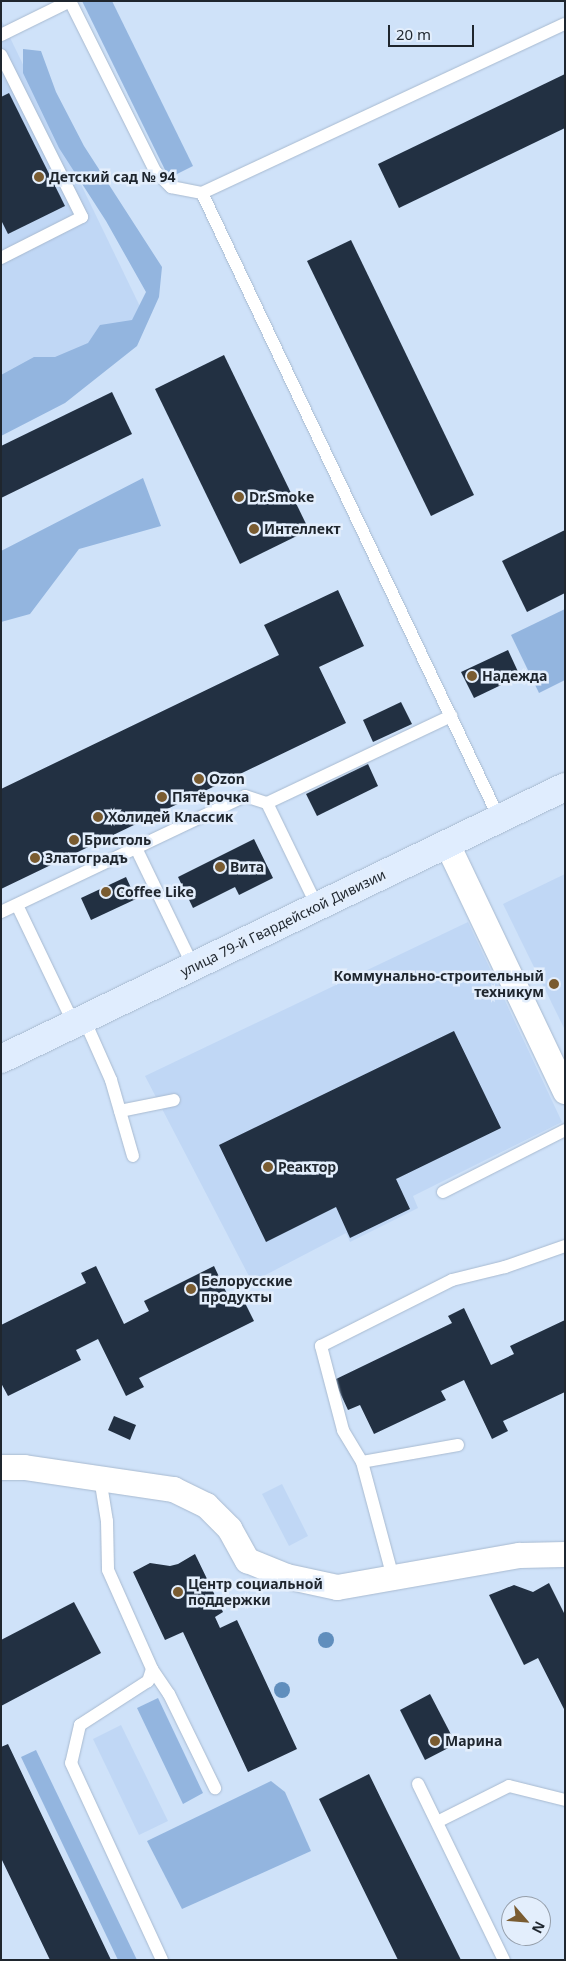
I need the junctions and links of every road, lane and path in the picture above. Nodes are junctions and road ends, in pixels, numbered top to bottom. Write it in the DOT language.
graph roads {
  1 [pos="70,1"];
  2 [pos="565,24"];
  3 [pos="1,35"];
  4 [pos="1,56"];
  5 [pos="202,193"];
  6 [pos="1,258"];
  7 [pos="451,716"];
  8 [pos="565,787"];
  9 [pos="267,803"];
  10 [pos="499,818"];
  11 [pos="447,844"];
  12 [pos="136,848"];
  13 [pos="17,905"];
  14 [pos="317,906"];
  15 [pos="1,912"];
  16 [pos="193,966"];
  17 [pos="79,1021"];
  18 [pos="1,1059"];
  19 [pos="565,1090"];
  20 [pos="174,1100"];
  21 [pos="120,1112"];
  22 [pos="565,1130"];
  23 [pos="134,1156"];
  24 [pos="443,1192"];
  25 [pos="565,1246"];
  26 [pos="458,1445"];
  27 [pos="362,1462"];
  28 [pos="1,1467"];
  29 [pos="100,1478"];
  30 [pos="565,1554"];
  31 [pos="393,1578"];
  32 [pos="152,1669"];
  33 [pos="418,1784"];
  34 [pos="215,1788"];
  35 [pos="565,1800"];
  36 [pos="439,1821"];
  37 [pos="162,1960"];
  38 [pos="504,1960"];
  1 -- 3 [label="lane"];
  1 -- 5 [label="lane"];
  2 -- 5 [label="lane"];
  4 -- 6 [label="lane"];
  5 -- 7 [label="lane"];
  7 -- 9 [label="lane"];
  7 -- 10 [label="lane"];
  8 -- 10 [label="main road, улица 79-й Гвардейской Дивизии"];
  9 -- 12 [label="lane"];
  9 -- 14 [label="lane"];
  10 -- 11 [label="main road, улица 79-й Гвардейской Дивизии"];
  11 -- 14 [label="main road, улица 79-й Гвардейской Дивизии"];
  11 -- 19 [label="street"];
  12 -- 13 [label="lane"];
  12 -- 16 [label="lane"];
  13 -- 15 [label="lane"];
  13 -- 17 [label="lane"];
  14 -- 16 [label="main road, улица 79-й Гвардейской Дивизии"];
  16 -- 17 [label="main road, улица 79-й Гвардейской Дивизии"];
  17 -- 18 [label="main road, улица 79-й Гвардейской Дивизии"];
  17 -- 21 [label="lane"];
  20 -- 21 [label="lane"];
  21 -- 23 [label="lane"];
  22 -- 24 [label="lane"];
  25 -- 27 [label="lane"];
  26 -- 27 [label="lane"];
  27 -- 31 [label="lane"];
  28 -- 29 [label="street"];
  29 -- 31 [label="street"];
  29 -- 32 [label="lane"];
  30 -- 31 [label="street"];
  32 -- 34 [label="lane"];
  32 -- 37 [label="lane"];
  33 -- 36 [label="lane"];
  35 -- 36 [label="lane"];
  36 -- 38 [label="lane"];
}
